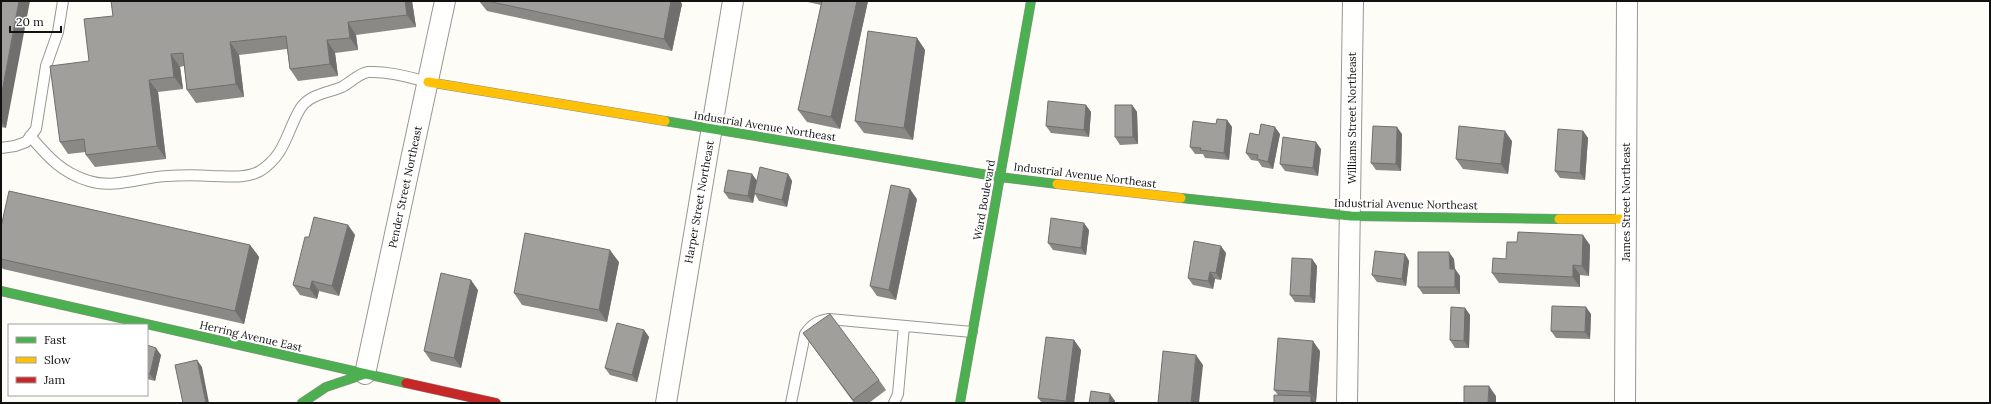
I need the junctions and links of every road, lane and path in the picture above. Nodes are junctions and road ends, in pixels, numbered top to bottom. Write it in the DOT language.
graph roads {
  1 [pos="63,1"];
  2 [pos="444,1"];
  3 [pos="732,1"];
  4 [pos="1031,1"];
  5 [pos="1353,1"];
  6 [pos="1627,1"];
  7 [pos="428,82"];
  8 [pos="711,129"];
  9 [pos="30,136"];
  10 [pos="1,148"];
  11 [pos="1000,177"];
  12 [pos="1351,216"];
  13 [pos="1626,219"];
  14 [pos="1,290"];
  15 [pos="904,326"];
  16 [pos="972,332"];
  17 [pos="365,374"];
  18 [pos="302,403"];
  19 [pos="496,403"];
  20 [pos="666,403"];
  21 [pos="791,403"];
  22 [pos="894,403"];
  23 [pos="960,403"];
  24 [pos="1347,403"];
  25 [pos="1625,403"];
  1 -- 9 [label="lane"];
  2 -- 7 [label="street, Pender Street Northeast"];
  3 -- 8 [label="street, Harper Street Northeast"];
  4 -- 11 [label="street, Ward Boulevard"];
  5 -- 12 [label="street, Williams Street Northeast"];
  6 -- 13 [label="street, James Street Northeast"];
  7 -- 8 [label="street, Industrial Avenue Northeast"];
  7 -- 9 [label="lane"];
  7 -- 17 [label="street, Pender Street Northeast"];
  8 -- 11 [label="street, Industrial Avenue Northeast"];
  8 -- 20 [label="street, Harper Street Northeast"];
  9 -- 10 [label="lane"];
  11 -- 12 [label="street, Industrial Avenue Northeast"];
  11 -- 16 [label="street, Ward Boulevard"];
  12 -- 13 [label="street, Industrial Avenue Northeast"];
  12 -- 24 [label="street, Williams Street Northeast"];
  13 -- 25 [label="street, James Street Northeast"];
  14 -- 17 [label="street, Herring Avenue East"];
  15 -- 16 [label="lane"];
  15 -- 21 [label="lane"];
  15 -- 22 [label="lane"];
  16 -- 23 [label="street, Ward Boulevard"];
  17 -- 18 [label="street"];
  17 -- 19 [label="street, Herring Avenue East"];
}
